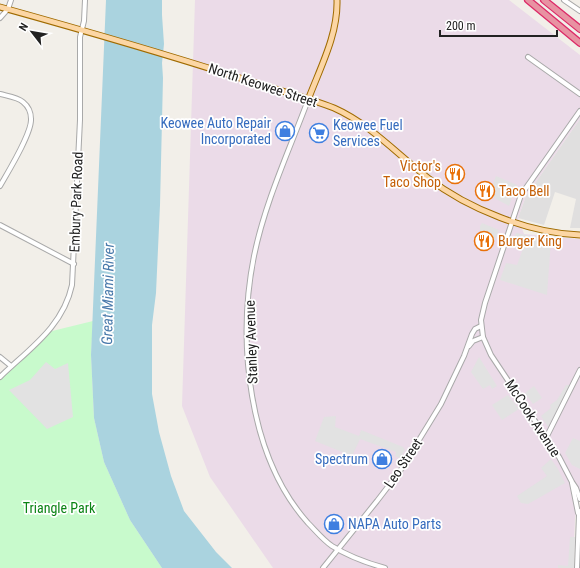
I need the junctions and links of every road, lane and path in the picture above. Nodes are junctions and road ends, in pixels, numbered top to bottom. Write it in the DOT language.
graph roads {
  1 [pos="11,0"];
  2 [pos="85,0"];
  3 [pos="337,0"];
  4 [pos="528,0"];
  5 [pos="544,0"];
  6 [pos="564,0"];
  7 [pos="0,7"];
  8 [pos="8,9"];
  9 [pos="580,12"];
  10 [pos="0,18"];
  11 [pos="580,29"];
  12 [pos="82,30"];
  13 [pos="580,43"];
  14 [pos="528,57"];
  15 [pos="0,94"];
  16 [pos="580,94"];
  17 [pos="308,100"];
  18 [pos="580,111"];
  19 [pos="0,186"];
  20 [pos="513,221"];
  21 [pos="0,225"];
  22 [pos="580,235"];
  23 [pos="74,264"];
  24 [pos="481,326"];
  25 [pos="483,337"];
  26 [pos="467,348"];
  27 [pos="0,357"];
  28 [pos="11,366"];
  29 [pos="580,370"];
  30 [pos="0,377"];
  31 [pos="546,438"];
  32 [pos="572,482"];
  33 [pos="580,499"];
  34 [pos="579,513"];
  35 [pos="338,549"];
  36 [pos="323,568"];
  37 [pos="385,568"];
  38 [pos="577,568"];
  1 -- 8 [label="street"];
  2 -- 12 [label="street, Embury Park Road"];
  3 -- 17 [label="main road, Stanley Avenue"];
  4 -- 13 [label="highway"];
  5 -- 11 [label="highway"];
  6 -- 9 [label="street"];
  7 -- 8 [label="main road, North Keowee Street"];
  8 -- 10 [label="street"];
  8 -- 12 [label="main road, North Keowee Street"];
  12 -- 17 [label="main road, North Keowee Street"];
  12 -- 23 [label="street, Embury Park Road"];
  14 -- 16 [label="street"];
  15 -- 19 [label="street"];
  17 -- 20 [label="main road, North Keowee Street"];
  17 -- 35 [label="street, Stanley Avenue"];
  18 -- 20 [label="street, Leo Street"];
  20 -- 22 [label="main road, North Keowee Street"];
  20 -- 24 [label="street, Leo Street"];
  21 -- 23 [label="street"];
  23 -- 28 [label="street, Embury Park Road"];
  24 -- 25 [label="street, Leo Street"];
  24 -- 26 [label="street, Leo Street"];
  25 -- 26 [label="street"];
  25 -- 31 [label="street, McCook Avenue"];
  26 -- 35 [label="street, Leo Street"];
  27 -- 28 [label="street"];
  28 -- 30 [label="street, Embury Park Road"];
  29 -- 31 [label="street"];
  31 -- 32 [label="street, McCook Avenue"];
  32 -- 33 [label="street, McCook Avenue"];
  32 -- 34 [label="street"];
  34 -- 38 [label="street"];
  35 -- 36 [label="street, Leo Street"];
  35 -- 37 [label="street, Stanley Avenue"];
}
